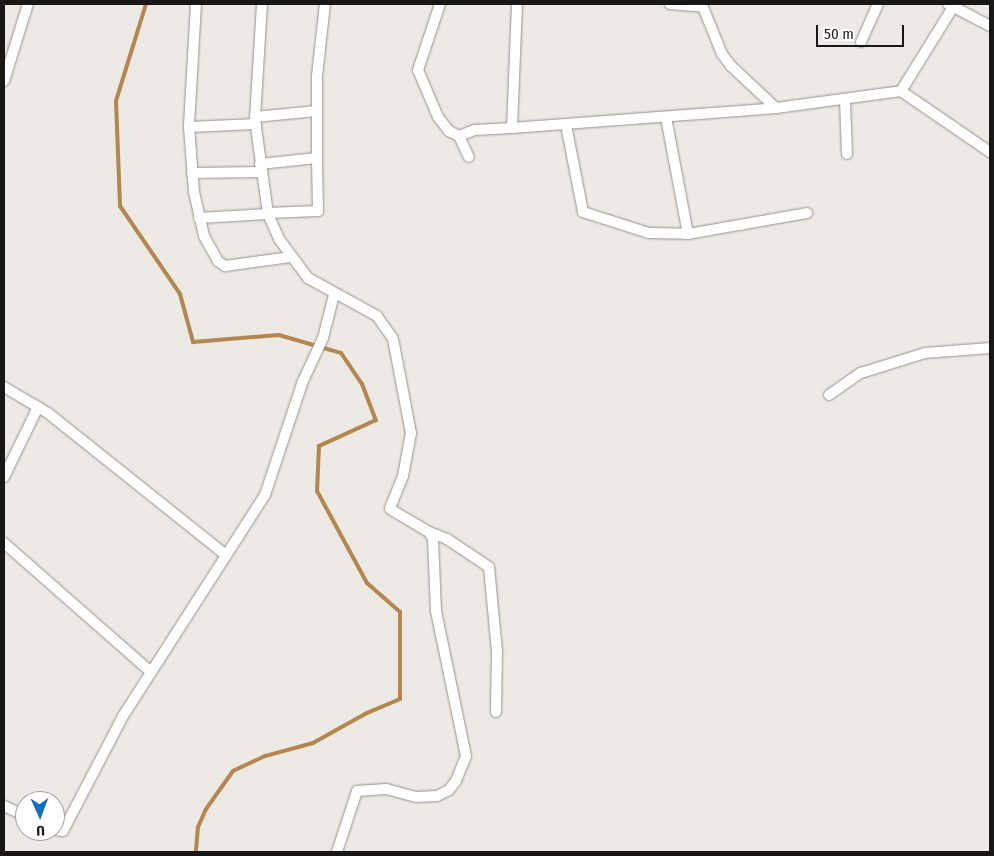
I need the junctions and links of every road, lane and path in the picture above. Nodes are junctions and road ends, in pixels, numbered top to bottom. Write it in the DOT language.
graph roads {
  1 [pos="28,4"];
  2 [pos="196,4"];
  3 [pos="262,4"];
  4 [pos="325,4"];
  5 [pos="440,4"];
  6 [pos="517,4"];
  7 [pos="670,4"];
  8 [pos="878,4"];
  9 [pos="704,5"];
  10 [pos="951,5"];
  11 [pos="990,26"];
  12 [pos="861,42"];
  13 [pos="4,81"];
  14 [pos="901,92"];
  15 [pos="845,100"];
  16 [pos="776,108"];
  17 [pos="317,110"];
  18 [pos="666,118"];
  19 [pos="256,120"];
  20 [pos="566,125"];
  21 [pos="189,127"];
  22 [pos="512,128"];
  23 [pos="459,136"];
  24 [pos="990,152"];
  25 [pos="846,154"];
  26 [pos="469,157"];
  27 [pos="317,158"];
  28 [pos="260,168"];
  29 [pos="192,173"];
  30 [pos="807,213"];
  31 [pos="268,214"];
  32 [pos="199,218"];
  33 [pos="688,234"];
  34 [pos="290,257"];
  35 [pos="334,295"];
  36 [pos="990,348"];
  37 [pos="4,387"];
  38 [pos="829,395"];
  39 [pos="38,407"];
  40 [pos="4,477"];
  41 [pos="429,532"];
  42 [pos="4,543"];
  43 [pos="226,555"];
  44 [pos="151,672"];
  45 [pos="496,712"];
  46 [pos="65,827"];
  47 [pos="337,852"];
  1 -- 13 [label="street"];
  2 -- 21 [label="street"];
  3 -- 19 [label="street"];
  4 -- 17 [label="street"];
  5 -- 23 [label="street"];
  6 -- 22 [label="street"];
  7 -- 9 [label="street"];
  8 -- 12 [label="street"];
  9 -- 16 [label="street"];
  10 -- 11 [label="street"];
  10 -- 14 [label="street"];
  14 -- 15 [label="street"];
  14 -- 24 [label="street"];
  15 -- 16 [label="street"];
  15 -- 25 [label="street"];
  16 -- 18 [label="street"];
  17 -- 19 [label="street"];
  17 -- 27 [label="street"];
  18 -- 20 [label="street"];
  18 -- 33 [label="street"];
  19 -- 21 [label="street"];
  19 -- 28 [label="street"];
  20 -- 22 [label="street"];
  20 -- 33 [label="street"];
  21 -- 29 [label="street"];
  22 -- 23 [label="street"];
  23 -- 26 [label="street"];
  27 -- 28 [label="street"];
  27 -- 31 [label="street"];
  28 -- 29 [label="street"];
  28 -- 31 [label="street"];
  29 -- 32 [label="street"];
  30 -- 33 [label="street"];
  31 -- 32 [label="street"];
  31 -- 34 [label="street"];
  32 -- 34 [label="street"];
  34 -- 35 [label="street"];
  35 -- 41 [label="street"];
  35 -- 43 [label="street"];
  36 -- 38 [label="street"];
  37 -- 39 [label="street"];
  39 -- 40 [label="street"];
  39 -- 43 [label="street"];
  41 -- 45 [label="street"];
  41 -- 47 [label="street"];
  42 -- 44 [label="street"];
  43 -- 44 [label="street"];
  44 -- 46 [label="street"];
}
